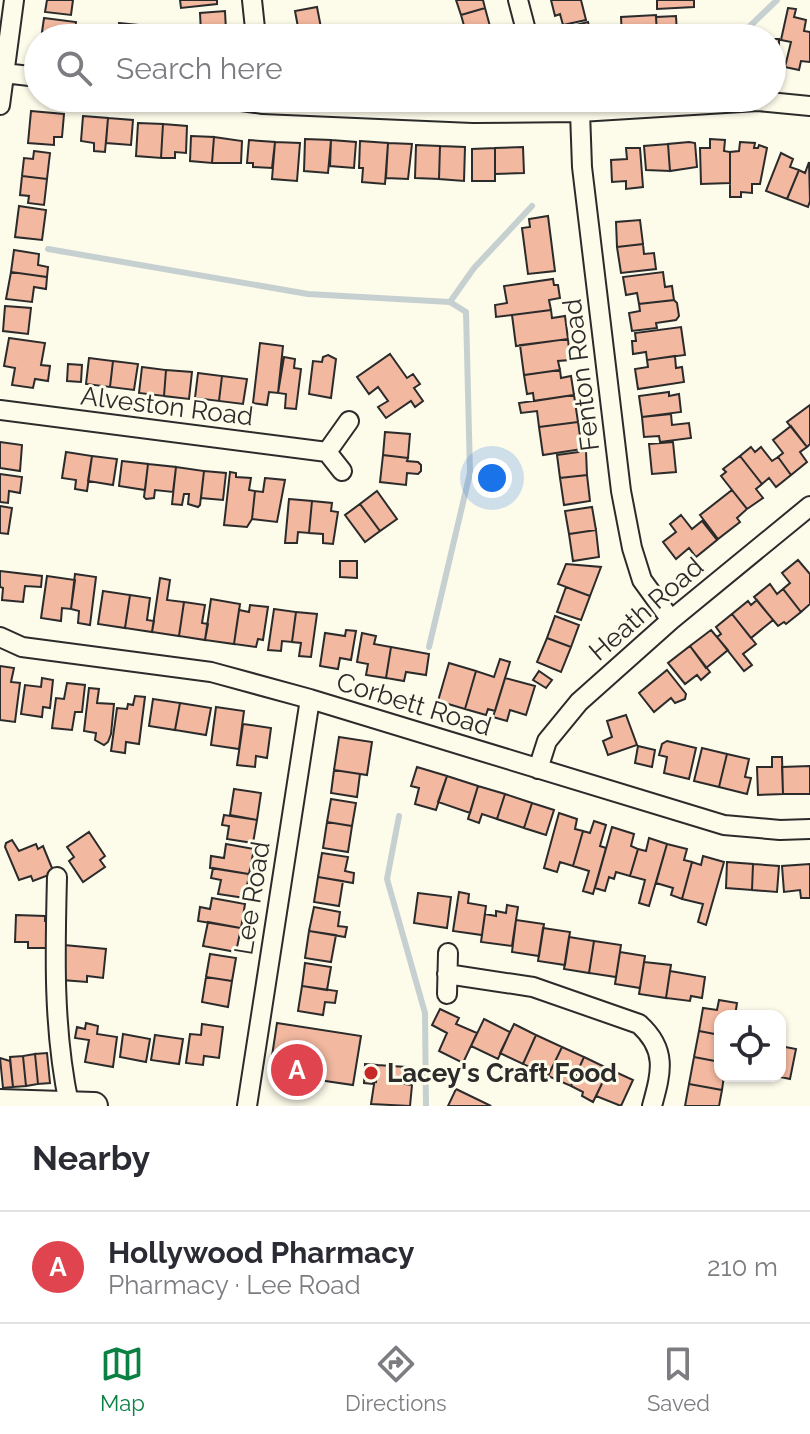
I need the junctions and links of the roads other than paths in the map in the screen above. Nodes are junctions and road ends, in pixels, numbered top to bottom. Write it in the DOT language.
graph roads {
  1 [pos="14,0"];
  2 [pos="252,0"];
  3 [pos="518,0"];
  4 [pos="255,24"];
  5 [pos="524,24"];
  6 [pos="4,73"];
  7 [pos="24,75"];
  8 [pos="786,104"];
  9 [pos="0,105"];
  10 [pos="810,106"];
  11 [pos="456,112"];
  12 [pos="483,112"];
  13 [pos="580,112"];
  14 [pos="0,410"];
  15 [pos="349,421"];
  16 [pos="327,452"];
  17 [pos="342,471"];
  18 [pos="810,506"];
  19 [pos="671,620"];
  20 [pos="0,637"];
  21 [pos="310,699"];
  22 [pos="538,769"];
  23 [pos="810,829"];
  24 [pos="57,877"];
  25 [pos="448,953"];
  26 [pos="447,974"];
  27 [pos="447,994"];
  28 [pos="0,1103"];
  29 [pos="82,1105"];
  30 [pos="247,1106"];
  31 [pos="652,1106"];
  1 -- 6 [label="street"];
  2 -- 4 [label="street"];
  3 -- 5 [label="street"];
  6 -- 7 [label="street"];
  6 -- 9 [label="street"];
  8 -- 10 [label="street"];
  11 -- 12 [label="street"];
  13 -- 19 [label="street, Fenton Road"];
  14 -- 16 [label="street, Alveston Road"];
  15 -- 16 [label="street"];
  16 -- 17 [label="street"];
  18 -- 19 [label="street, Heath Road"];
  19 -- 22 [label="street, Heath Road"];
  20 -- 21 [label="street, Corbett Road"];
  21 -- 22 [label="street, Corbett Road"];
  21 -- 30 [label="street, Lee Road"];
  22 -- 23 [label="street, Corbett Road"];
  24 -- 29 [label="street"];
  25 -- 26 [label="street"];
  26 -- 27 [label="street"];
  26 -- 31 [label="street"];
  28 -- 29 [label="street"];
}
